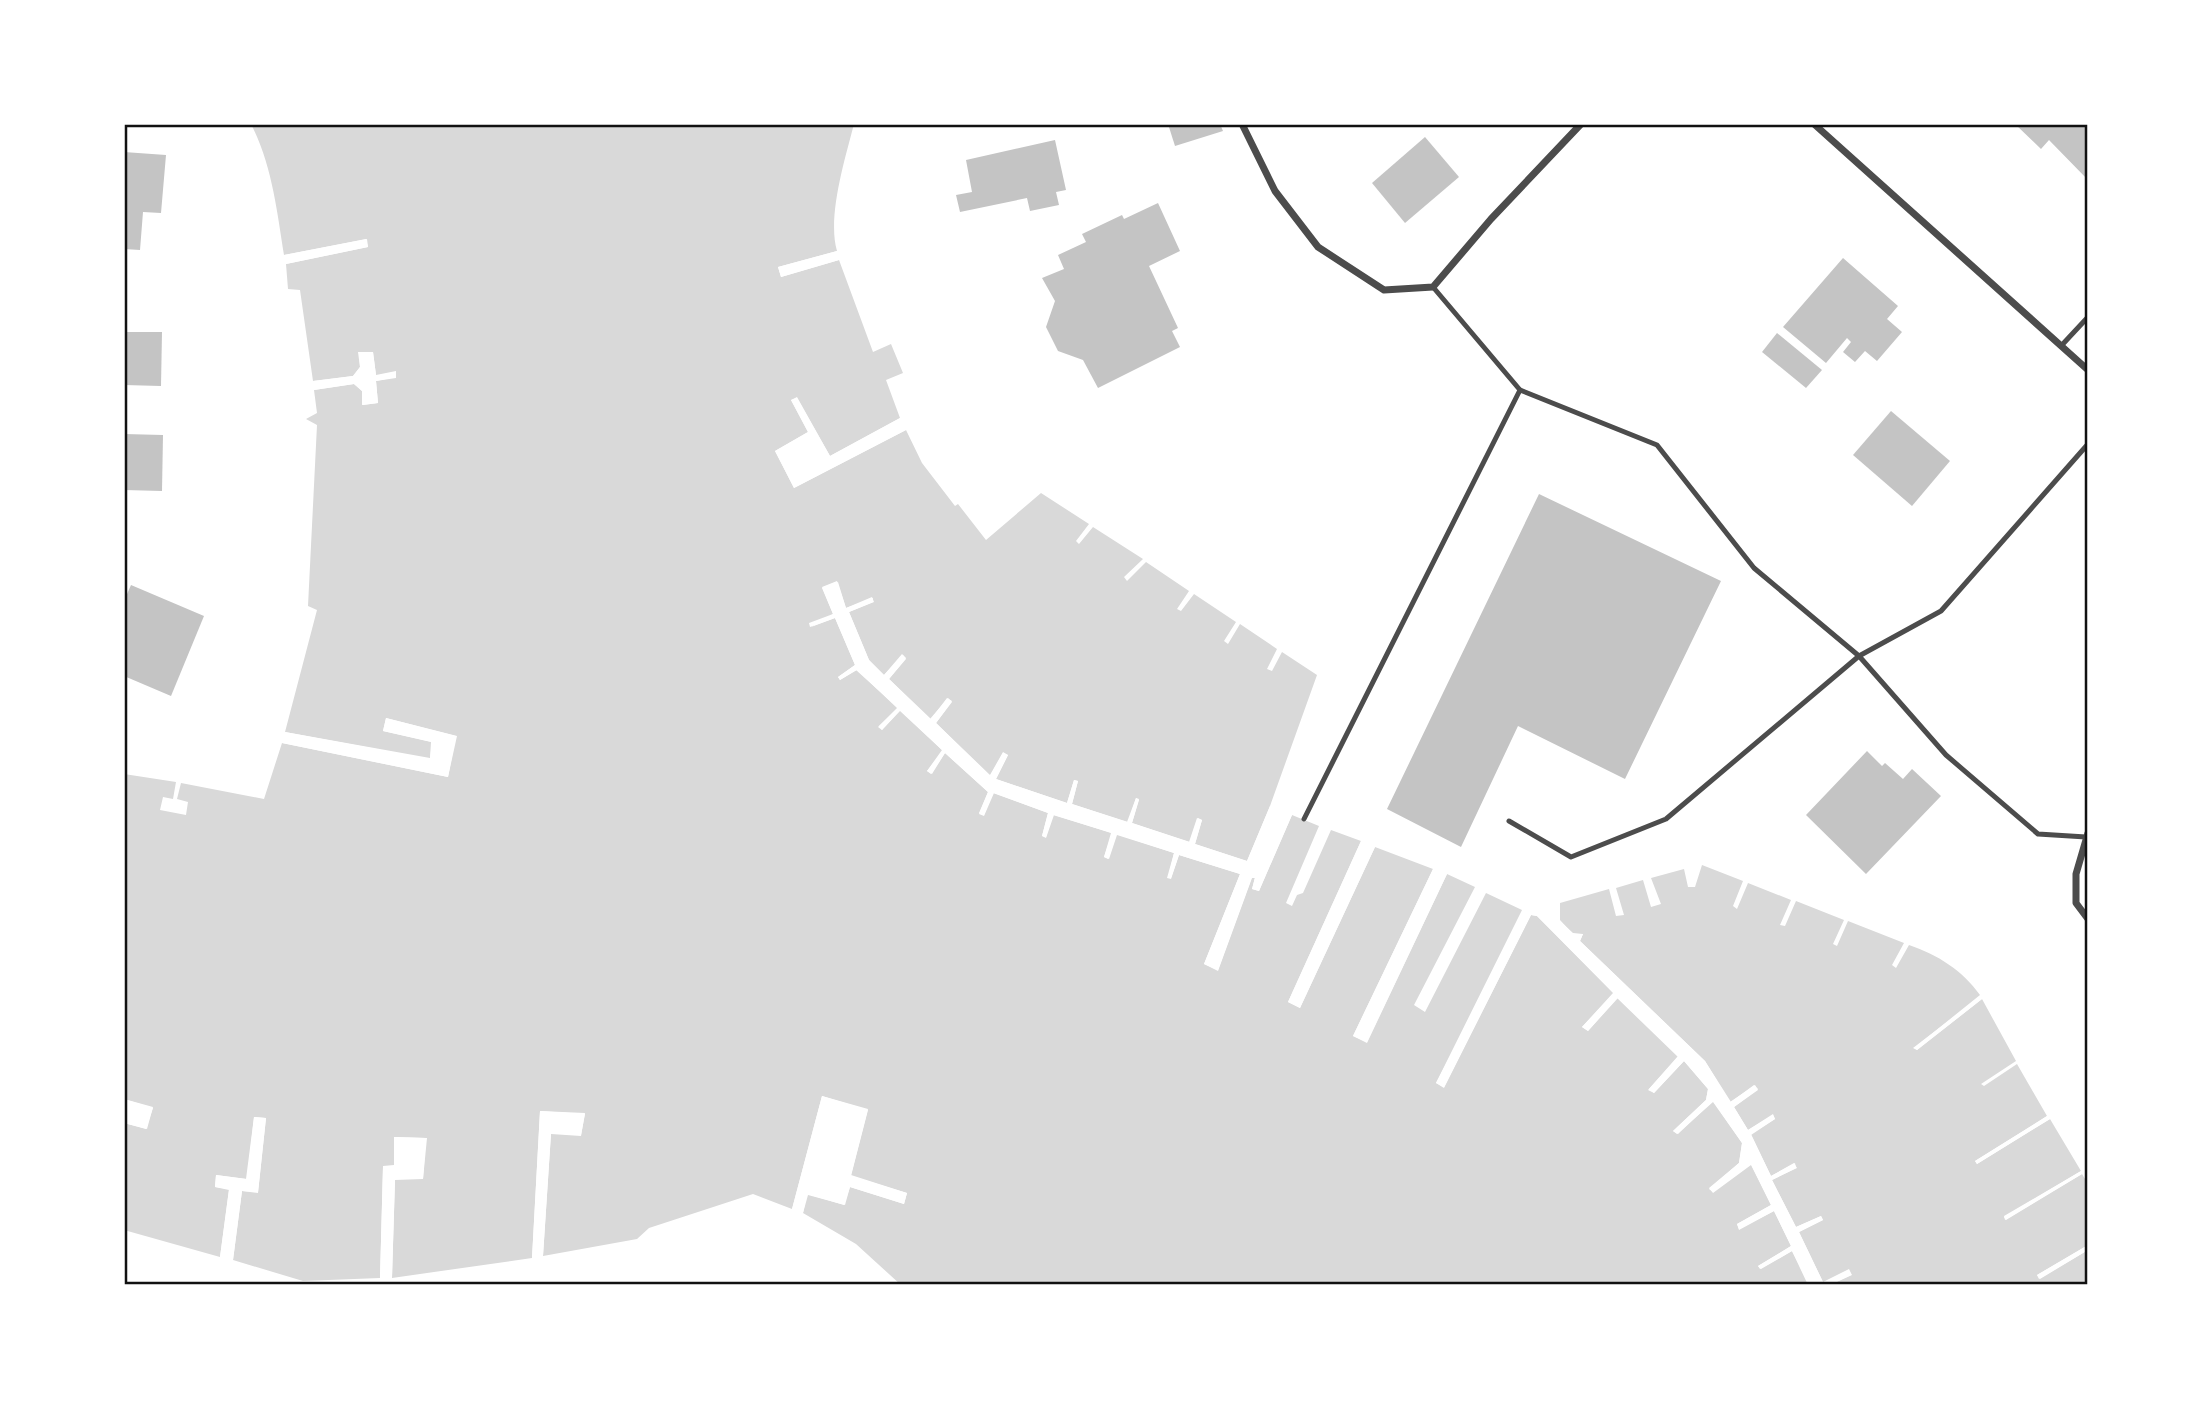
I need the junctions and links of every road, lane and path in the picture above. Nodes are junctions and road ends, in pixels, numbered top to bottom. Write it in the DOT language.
graph roads {
  1 [pos="1242,124"];
  2 [pos="1581,124"];
  3 [pos="1814,124"];
  4 [pos="1433,288"];
  5 [pos="2088,317"];
  6 [pos="2061,346"];
  7 [pos="2088,370"];
  8 [pos="1520,390"];
  9 [pos="2088,444"];
  10 [pos="1859,656"];
  11 [pos="1304,819"];
  12 [pos="1509,821"];
  13 [pos="2087,835"];
  14 [pos="2088,919"];
  1 -- 4 [label="street"];
  2 -- 4 [label="street"];
  3 -- 6 [label="street"];
  4 -- 8 [label="lane"];
  5 -- 6 [label="lane"];
  6 -- 7 [label="street"];
  8 -- 10 [label="lane"];
  8 -- 11 [label="lane"];
  9 -- 10 [label="lane"];
  10 -- 12 [label="lane"];
  10 -- 13 [label="lane"];
  13 -- 14 [label="street"];
}
